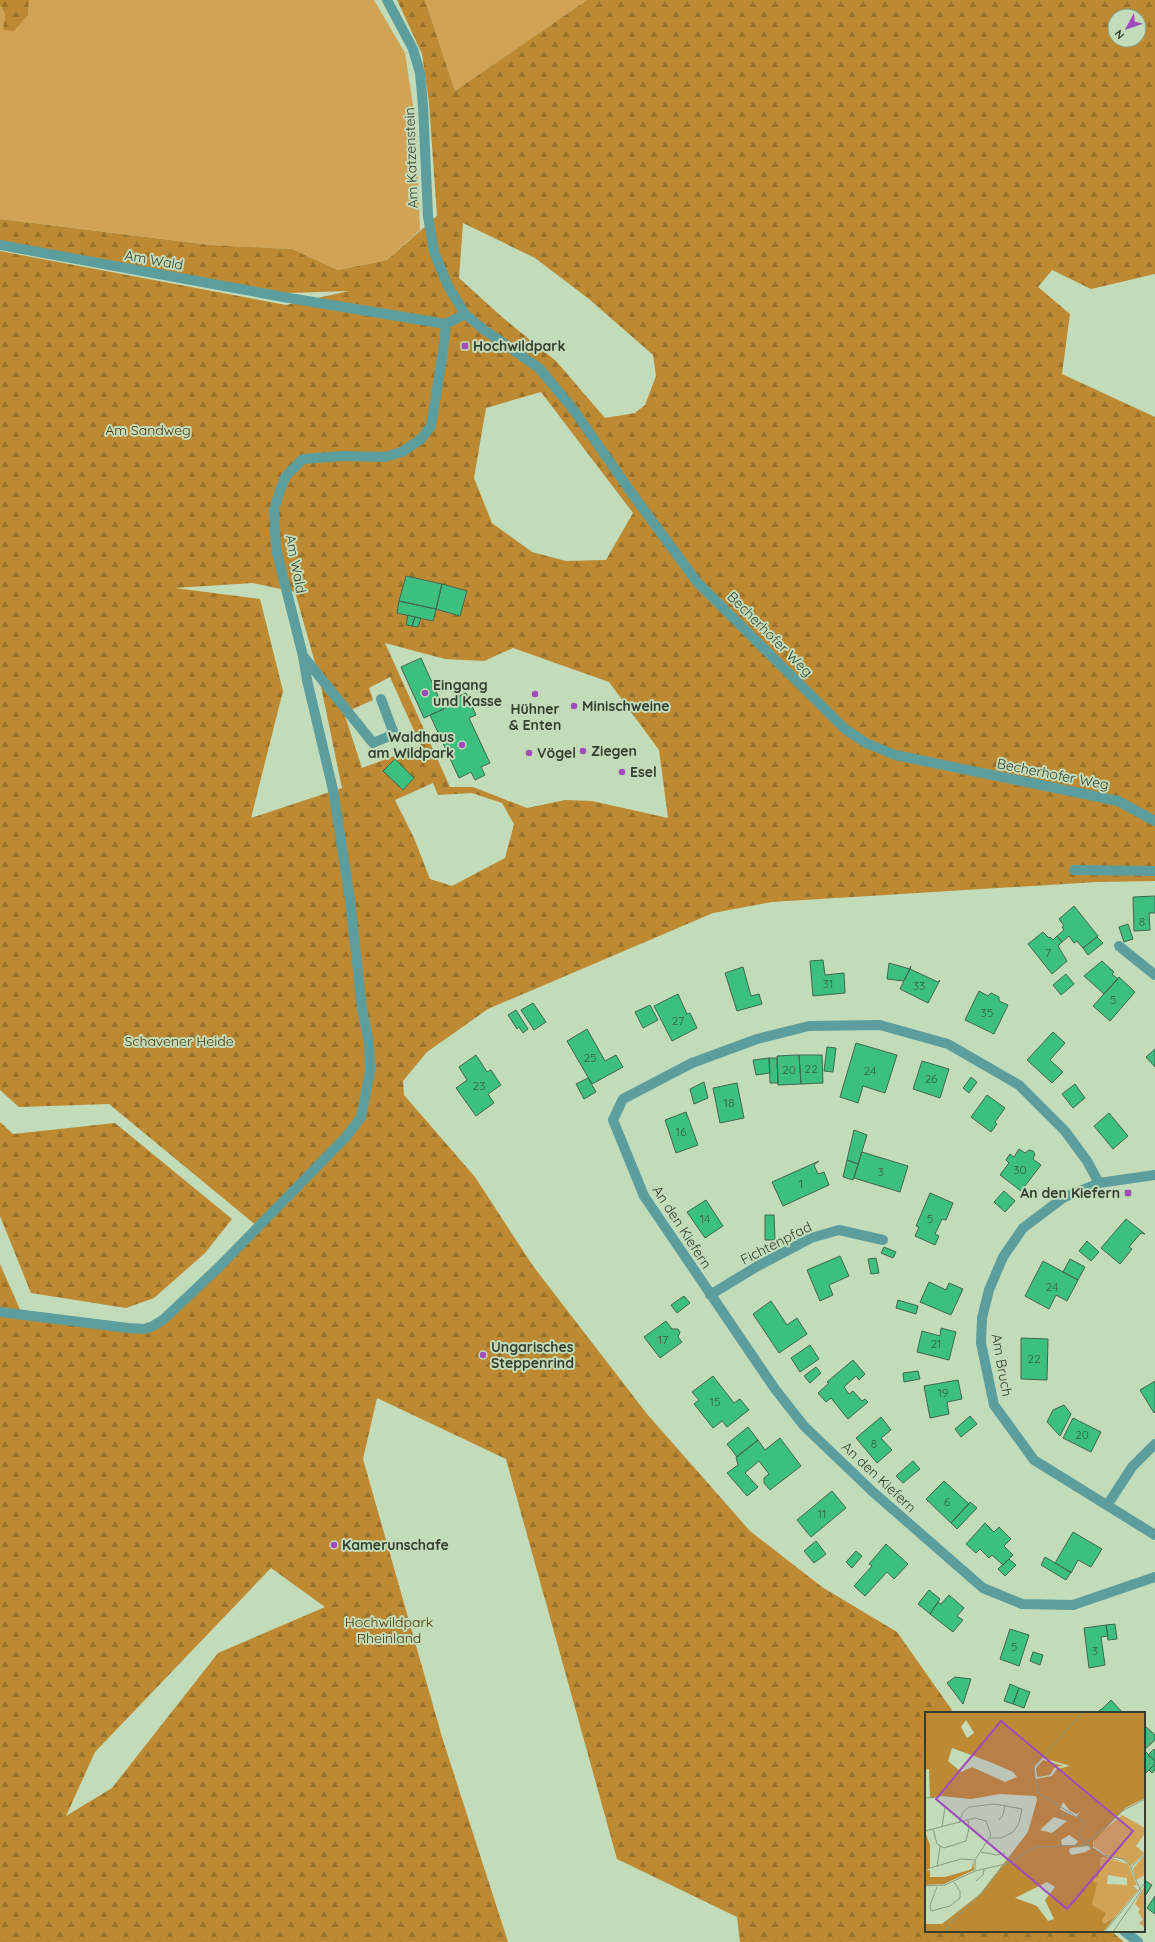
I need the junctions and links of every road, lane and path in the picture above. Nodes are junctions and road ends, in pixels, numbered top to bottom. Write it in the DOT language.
graph roads {
  1 [pos="387,0"];
  2 [pos="0,246"];
  3 [pos="465,314"];
  4 [pos="446,324"];
  5 [pos="303,656"];
  6 [pos="381,699"];
  7 [pos="1155,821"];
  8 [pos="1074,870"];
  9 [pos="1155,871"];
  10 [pos="1119,946"];
  11 [pos="1155,975"];
  12 [pos="1155,1175"];
  13 [pos="1099,1183"];
  14 [pos="883,1240"];
  15 [pos="710,1295"];
  16 [pos="0,1312"];
  17 [pos="1155,1444"];
  18 [pos="1108,1504"];
  19 [pos="1155,1535"];
  20 [pos="1155,1577"];
  21 [pos="1125,1932"];
  22 [pos="1138,1942"];
  1 -- 3 [label="street, Am Katzenstein"];
  2 -- 4 [label="street, Am Wald"];
  3 -- 4 [label="street"];
  3 -- 7 [label="street, Becherhofer Weg"];
  4 -- 5 [label="street, Am Wald"];
  5 -- 6 [label="street, Am Wald"];
  5 -- 16 [label="street"];
  8 -- 9 [label="street"];
  10 -- 11 [label="street"];
  12 -- 13 [label="street, Am Bruch"];
  13 -- 15 [label="street, An den Kiefern"];
  13 -- 18 [label="street, Am Bruch"];
  14 -- 15 [label="street, Fichtenpfad"];
  15 -- 20 [label="street, An den Kiefern"];
  17 -- 18 [label="street"];
  18 -- 19 [label="street, Am Bruch"];
  21 -- 22 [label="street"];
}
